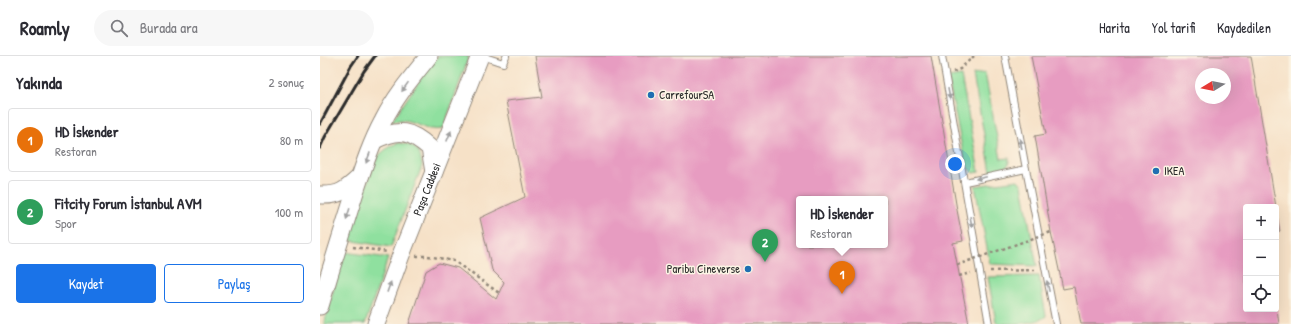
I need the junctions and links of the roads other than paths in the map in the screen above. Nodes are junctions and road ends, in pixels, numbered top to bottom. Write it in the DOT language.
graph roads {
  1 [pos="429,56"];
  2 [pos="481,56"];
  3 [pos="506,56"];
  4 [pos="942,56"];
  5 [pos="1005,56"];
  6 [pos="374,140"];
  7 [pos="1026,169"];
  8 [pos="434,172"];
  9 [pos="360,177"];
  10 [pos="965,182"];
  11 [pos="320,195"];
  12 [pos="320,306"];
  13 [pos="376,324"];
  14 [pos="989,324"];
  15 [pos="1056,324"];
  1 -- 6 [label="main road, one-way"];
  2 -- 3 [label="lane"];
  8 -- 2 [label="main road, Paşa Caddesi, one-way"];
  4 -- 10 [label="lane, one-way"];
  7 -- 5 [label="lane, one-way"];
  6 -- 8 [label="main road"];
  6 -- 9 [label="main road, one-way"];
  7 -- 10 [label="lane, one-way"];
  15 -- 7 [label="lane, one-way"];
  13 -- 8 [label="main road, Paşa Caddesi, one-way"];
  9 -- 11 [label="main road"];
  9 -- 12 [label="main road, one-way"];
  10 -- 14 [label="lane, one-way"];
}
